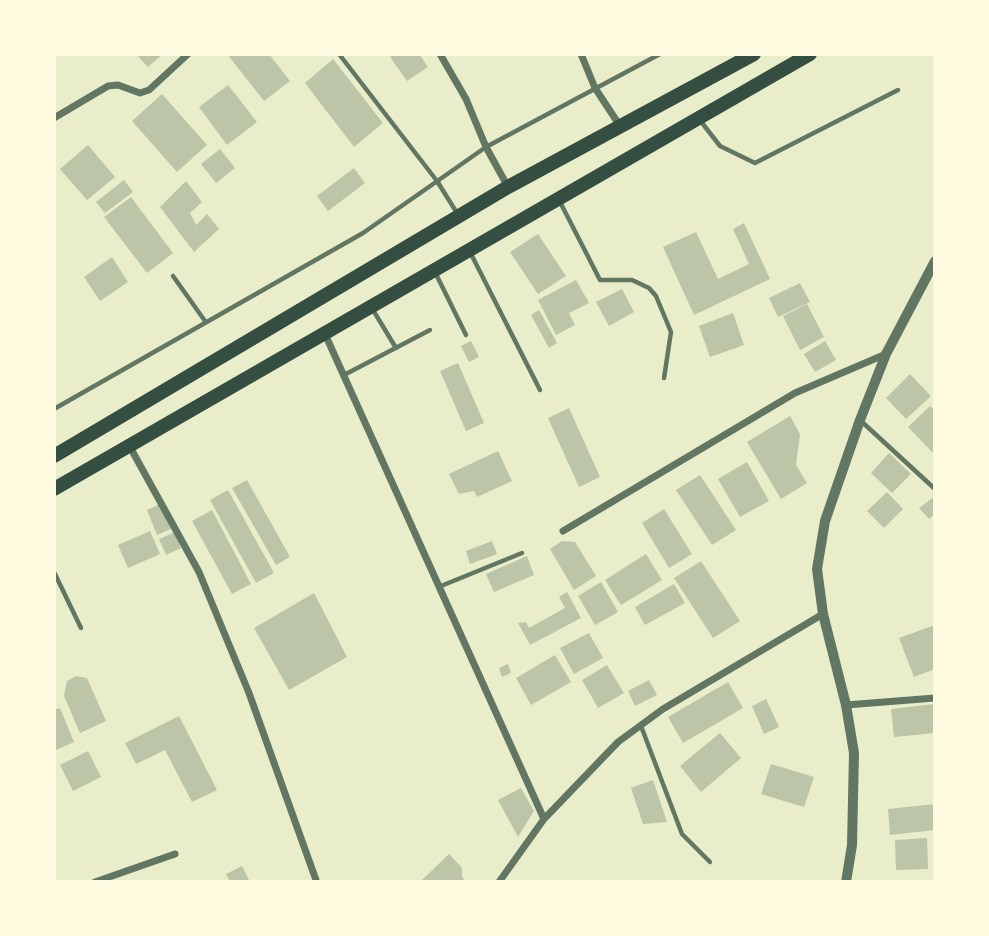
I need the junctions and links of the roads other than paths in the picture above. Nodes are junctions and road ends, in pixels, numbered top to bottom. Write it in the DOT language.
graph roads {
  1 [pos="188,54"];
  2 [pos="339,54"];
  3 [pos="440,54"];
  4 [pos="582,54"];
  5 [pos="660,54"];
  6 [pos="754,54"];
  7 [pos="810,54"];
  8 [pos="595,88"];
  9 [pos="898,90"];
  10 [pos="54,118"];
  11 [pos="699,118"];
  12 [pos="621,127"];
  13 [pos="486,147"];
  14 [pos="437,181"];
  15 [pos="508,187"];
  16 [pos="559,199"];
  17 [pos="459,217"];
  18 [pos="469,251"];
  19 [pos="935,261"];
  20 [pos="435,271"];
  21 [pos="173,276"];
  22 [pos="372,307"];
  23 [pos="205,321"];
  24 [pos="430,330"];
  25 [pos="325,334"];
  26 [pos="466,335"];
  27 [pos="396,348"];
  28 [pos="886,354"];
  29 [pos="344,375"];
  30 [pos="664,378"];
  31 [pos="540,390"];
  32 [pos="54,409"];
  33 [pos="860,420"];
  34 [pos="130,447"];
  35 [pos="54,456"];
  36 [pos="54,489"];
  37 [pos="935,489"];
  38 [pos="564,531"];
  39 [pos="522,553"];
  40 [pos="54,572"];
  41 [pos="441,586"];
  42 [pos="823,614"];
  43 [pos="81,628"];
  44 [pos="935,698"];
  45 [pos="846,705"];
  46 [pos="641,726"];
  47 [pos="544,819"];
  48 [pos="175,854"];
  49 [pos="710,862"];
  50 [pos="316,880"];
  51 [pos="95,882"];
  52 [pos="499,882"];
  53 [pos="846,882"];
  1 -- 10 [label="street"];
  2 -- 14 [label="lane"];
  3 -- 13 [label="street"];
  4 -- 8 [label="street"];
  5 -- 8 [label="lane"];
  6 -- 12 [label="highway"];
  7 -- 11 [label="highway"];
  8 -- 12 [label="street"];
  8 -- 13 [label="lane"];
  9 -- 11 [label="lane"];
  11 -- 16 [label="highway"];
  12 -- 15 [label="highway"];
  13 -- 14 [label="lane"];
  13 -- 15 [label="street"];
  14 -- 17 [label="lane"];
  14 -- 23 [label="lane"];
  15 -- 17 [label="highway"];
  16 -- 18 [label="highway"];
  16 -- 30 [label="lane"];
  17 -- 35 [label="highway"];
  18 -- 20 [label="highway"];
  18 -- 31 [label="lane"];
  19 -- 28 [label="street"];
  20 -- 22 [label="highway"];
  20 -- 26 [label="lane"];
  21 -- 23 [label="lane"];
  22 -- 25 [label="highway"];
  22 -- 27 [label="lane"];
  23 -- 32 [label="lane"];
  24 -- 27 [label="lane"];
  25 -- 29 [label="street"];
  25 -- 34 [label="highway"];
  27 -- 29 [label="lane"];
  28 -- 33 [label="street"];
  28 -- 38 [label="street"];
  29 -- 41 [label="street"];
  33 -- 37 [label="lane"];
  33 -- 42 [label="street"];
  34 -- 36 [label="highway"];
  34 -- 50 [label="street"];
  39 -- 41 [label="lane"];
  40 -- 43 [label="lane"];
  41 -- 47 [label="street"];
  42 -- 45 [label="street"];
  42 -- 46 [label="street"];
  44 -- 45 [label="street"];
  45 -- 53 [label="street"];
  46 -- 47 [label="street"];
  46 -- 49 [label="lane"];
  47 -- 52 [label="street"];
  48 -- 51 [label="street"];
}
